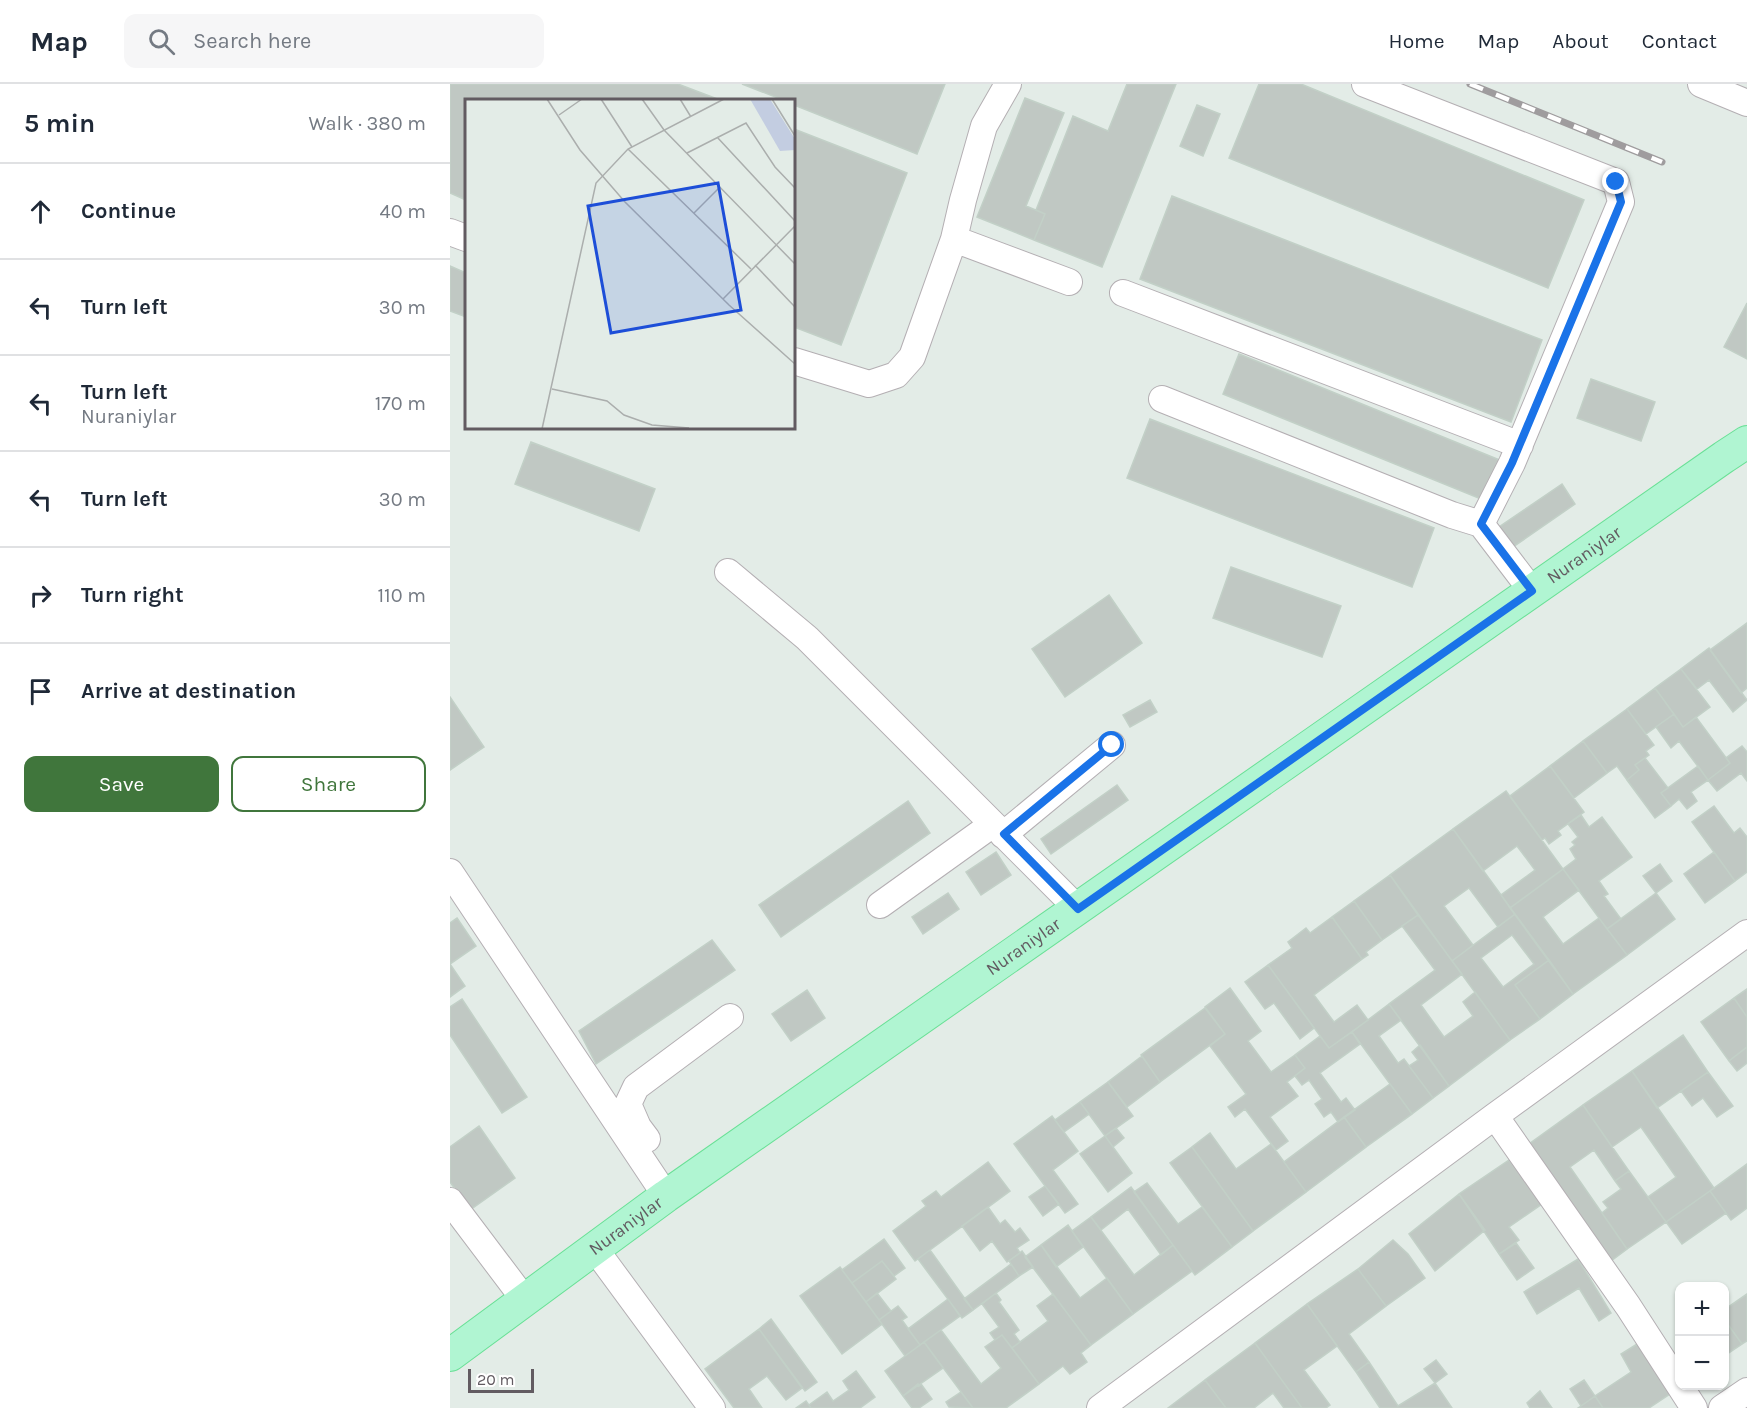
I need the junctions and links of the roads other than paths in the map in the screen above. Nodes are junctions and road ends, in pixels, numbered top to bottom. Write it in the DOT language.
graph roads {
  1 [pos="1008,84"];
  2 [pos="1365,84"];
  3 [pos="1701,84"];
  4 [pos="1747,103"];
  5 [pos="450,232"];
  6 [pos="465,238"];
  7 [pos="954,239"];
  8 [pos="1069,282"];
  9 [pos="1123,293"];
  10 [pos="795,361"];
  11 [pos="1162,399"];
  12 [pos="1747,442"];
  13 [pos="1520,445"];
  14 [pos="1481,524"];
  15 [pos="728,572"];
  16 [pos="1532,591"];
  17 [pos="1112,745"];
  18 [pos="998,829"];
  19 [pos="450,872"];
  20 [pos="880,905"];
  21 [pos="1078,909"];
  22 [pos="1747,933"];
  23 [pos="730,1017"];
  24 [pos="1495,1116"];
  25 [pos="674,1191"];
  26 [pos="450,1201"];
  27 [pos="595,1249"];
  28 [pos="525,1299"];
  29 [pos="450,1355"];
  30 [pos="1747,1391"];
  31 [pos="712,1408"];
  32 [pos="1100,1408"];
  33 [pos="1694,1408"];
  34 [pos="1722,1408"];
  1 -- 7 [label="street"];
  2 -- 13 [label="street"];
  3 -- 4 [label="street"];
  5 -- 6 [label="street"];
  7 -- 8 [label="street"];
  7 -- 10 [label="street"];
  9 -- 13 [label="street"];
  11 -- 14 [label="street"];
  12 -- 16 [label="main road, Nuraniylar"];
  13 -- 14 [label="street"];
  14 -- 16 [label="street"];
  15 -- 18 [label="street"];
  16 -- 21 [label="main road, Nuraniylar"];
  17 -- 18 [label="street"];
  18 -- 20 [label="street"];
  18 -- 21 [label="street"];
  19 -- 25 [label="street"];
  21 -- 25 [label="main road, Nuraniylar"];
  22 -- 24 [label="street"];
  23 -- 25 [label="street"];
  24 -- 32 [label="street"];
  24 -- 33 [label="street"];
  25 -- 27 [label="main road, Nuraniylar"];
  26 -- 28 [label="street"];
  27 -- 28 [label="main road, Nuraniylar"];
  27 -- 31 [label="street"];
  28 -- 29 [label="main road, Nuraniylar"];
  30 -- 34 [label="street"];
}
